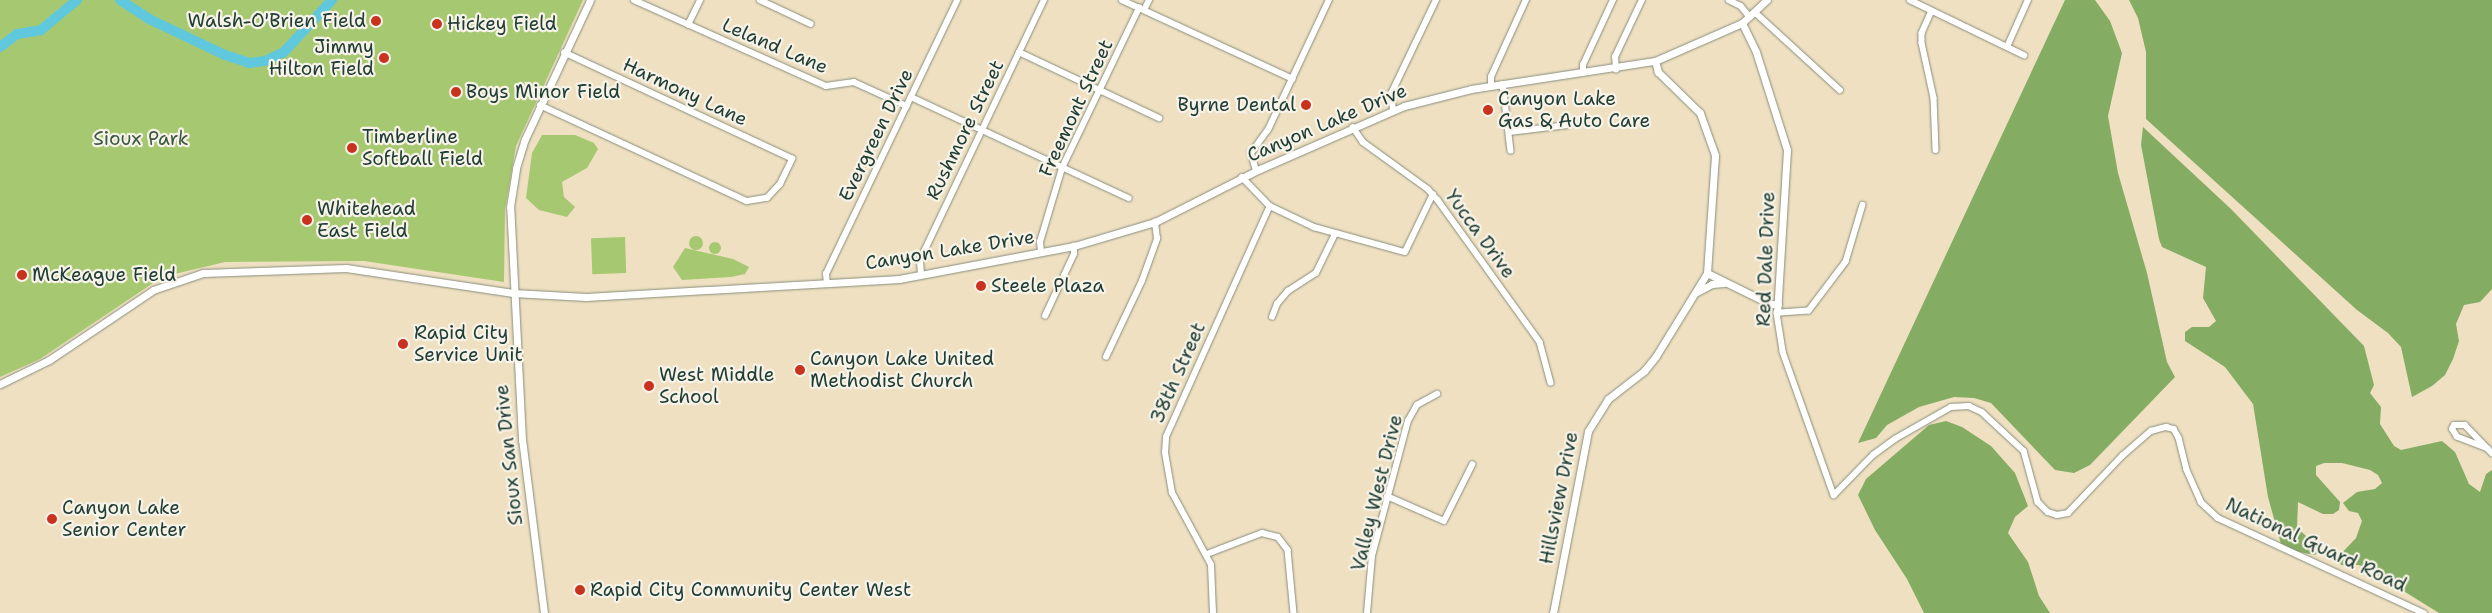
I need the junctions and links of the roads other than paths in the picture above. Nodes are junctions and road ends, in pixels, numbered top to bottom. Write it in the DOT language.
graph roads {
  1 [pos="590,0"];
  2 [pos="634,0"];
  3 [pos="700,0"];
  4 [pos="760,0"];
  5 [pos="957,0"];
  6 [pos="1044,0"];
  7 [pos="1122,0"];
  8 [pos="1148,0"];
  9 [pos="1329,0"];
  10 [pos="1436,0"];
  11 [pos="1526,0"];
  12 [pos="1613,0"];
  13 [pos="1642,0"];
  14 [pos="1729,0"];
  15 [pos="1767,0"];
  16 [pos="1910,0"];
  17 [pos="2028,0"];
  18 [pos="1142,9"];
  19 [pos="1932,11"];
  20 [pos="1753,15"];
  21 [pos="1742,23"];
  22 [pos="810,24"];
  23 [pos="688,25"];
  24 [pos="2007,47"];
  25 [pos="1019,52"];
  26 [pos="565,53"];
  27 [pos="2024,55"];
  28 [pos="1655,61"];
  29 [pos="1616,70"];
  30 [pos="1583,73"];
  31 [pos="1293,80"];
  32 [pos="1503,84"];
  33 [pos="1491,86"];
  34 [pos="1100,90"];
  35 [pos="1840,90"];
  36 [pos="911,97"];
  37 [pos="540,105"];
  38 [pos="907,106"];
  39 [pos="1393,110"];
  40 [pos="1159,118"];
  41 [pos="1568,125"];
  42 [pos="1353,127"];
  43 [pos="981,129"];
  44 [pos="1509,132"];
  45 [pos="1936,150"];
  46 [pos="1511,151"];
  47 [pos="1062,168"];
  48 [pos="1256,171"];
  49 [pos="1242,177"];
  50 [pos="1433,194"];
  51 [pos="1128,198"];
  52 [pos="1863,205"];
  53 [pos="1270,206"];
  54 [pos="1155,222"];
  55 [pos="1335,234"];
  56 [pos="1074,246"];
  57 [pos="1041,252"];
  58 [pos="1707,273"];
  59 [pos="921,275"];
  60 [pos="1724,283"];
  61 [pos="827,284"];
  62 [pos="513,293"];
  63 [pos="1690,301"];
  64 [pos="1778,304"];
  65 [pos="1777,313"];
  66 [pos="1045,316"];
  67 [pos="1272,317"];
  68 [pos="1106,357"];
  69 [pos="1551,383"];
  70 [pos="0,384"];
  71 [pos="1436,394"];
  72 [pos="2490,451"];
  73 [pos="1472,465"];
  74 [pos="1834,494"];
  75 [pos="1387,496"];
  76 [pos="1207,554"];
  77 [pos="544,613"];
  78 [pos="1213,613"];
  79 [pos="1294,613"];
  80 [pos="1367,613"];
  81 [pos="1553,613"];
  82 [pos="2424,613"];
  1 -- 26 [label="street, Sioux San Drive"];
  2 -- 23 [label="street, Leland Lane"];
  3 -- 23 [label="street"];
  4 -- 22 [label="street"];
  5 -- 36 [label="street, Evergreen Drive"];
  6 -- 25 [label="street, Rushmore Street"];
  7 -- 18 [label="street"];
  8 -- 18 [label="street, Freemont Street"];
  9 -- 31 [label="street"];
  10 -- 39 [label="street"];
  11 -- 33 [label="street"];
  12 -- 30 [label="street"];
  13 -- 29 [label="street"];
  14 -- 20 [label="street"];
  15 -- 20 [label="street, Canyon Lake Drive"];
  16 -- 19 [label="street"];
  17 -- 24 [label="street"];
  18 -- 31 [label="street"];
  18 -- 34 [label="street, Freemont Street"];
  19 -- 24 [label="street"];
  19 -- 45 [label="street"];
  20 -- 21 [label="street, Canyon Lake Drive"];
  20 -- 35 [label="street"];
  21 -- 28 [label="street, Canyon Lake Drive"];
  21 -- 64 [label="street, Red Dale Drive"];
  23 -- 38 [label="street, Leland Lane"];
  24 -- 27 [label="street"];
  25 -- 34 [label="street"];
  25 -- 43 [label="street, Rushmore Street"];
  26 -- 37 [label="street, Sioux San Drive"];
  26 -- 37 [label="street, Harmony Lane"];
  28 -- 29 [label="street, Canyon Lake Drive"];
  28 -- 58 [label="street, Hillsview Drive"];
  29 -- 30 [label="street, Canyon Lake Drive"];
  30 -- 32 [label="street, Canyon Lake Drive"];
  31 -- 48 [label="street"];
  32 -- 33 [label="street, Canyon Lake Drive"];
  32 -- 44 [label="street"];
  33 -- 39 [label="street, Canyon Lake Drive"];
  34 -- 40 [label="street"];
  34 -- 47 [label="street, Freemont Street"];
  36 -- 38 [label="street, Evergreen Drive"];
  36 -- 43 [label="street"];
  37 -- 62 [label="street, Sioux San Drive"];
  38 -- 61 [label="street, Evergreen Drive"];
  39 -- 42 [label="street, Canyon Lake Drive"];
  41 -- 44 [label="street"];
  42 -- 48 [label="street, Canyon Lake Drive"];
  42 -- 50 [label="street, Yucca Drive"];
  43 -- 47 [label="street"];
  43 -- 59 [label="street, Rushmore Street"];
  44 -- 46 [label="street"];
  47 -- 51 [label="street"];
  47 -- 57 [label="street, Freemont Street"];
  48 -- 49 [label="street, Canyon Lake Drive"];
  49 -- 53 [label="street"];
  49 -- 54 [label="street, Canyon Lake Drive"];
  50 -- 55 [label="street"];
  50 -- 69 [label="street, Yucca Drive"];
  52 -- 65 [label="street"];
  53 -- 55 [label="street"];
  53 -- 76 [label="street, 38th Street"];
  54 -- 56 [label="street, Canyon Lake Drive"];
  54 -- 68 [label="street"];
  55 -- 67 [label="street"];
  56 -- 57 [label="street, Canyon Lake Drive"];
  56 -- 66 [label="street"];
  57 -- 59 [label="street, Canyon Lake Drive"];
  58 -- 60 [label="street"];
  58 -- 63 [label="street, Hillsview Drive"];
  59 -- 61 [label="street, Canyon Lake Drive"];
  60 -- 63 [label="street"];
  60 -- 64 [label="street"];
  61 -- 62 [label="street, Canyon Lake Drive"];
  62 -- 70 [label="street, Canyon Lake Drive"];
  62 -- 77 [label="street, Sioux San Drive"];
  63 -- 81 [label="street, Hillsview Drive"];
  64 -- 65 [label="street, Red Dale Drive"];
  65 -- 74 [label="street, Red Dale Drive"];
  71 -- 75 [label="street, Valley West Drive"];
  72 -- 72 [label="street"];
  73 -- 75 [label="street"];
  74 -- 82 [label="street, National Guard Road"];
  75 -- 80 [label="street, Valley West Drive"];
  76 -- 78 [label="street, 38th Street"];
  76 -- 79 [label="street"];
}
